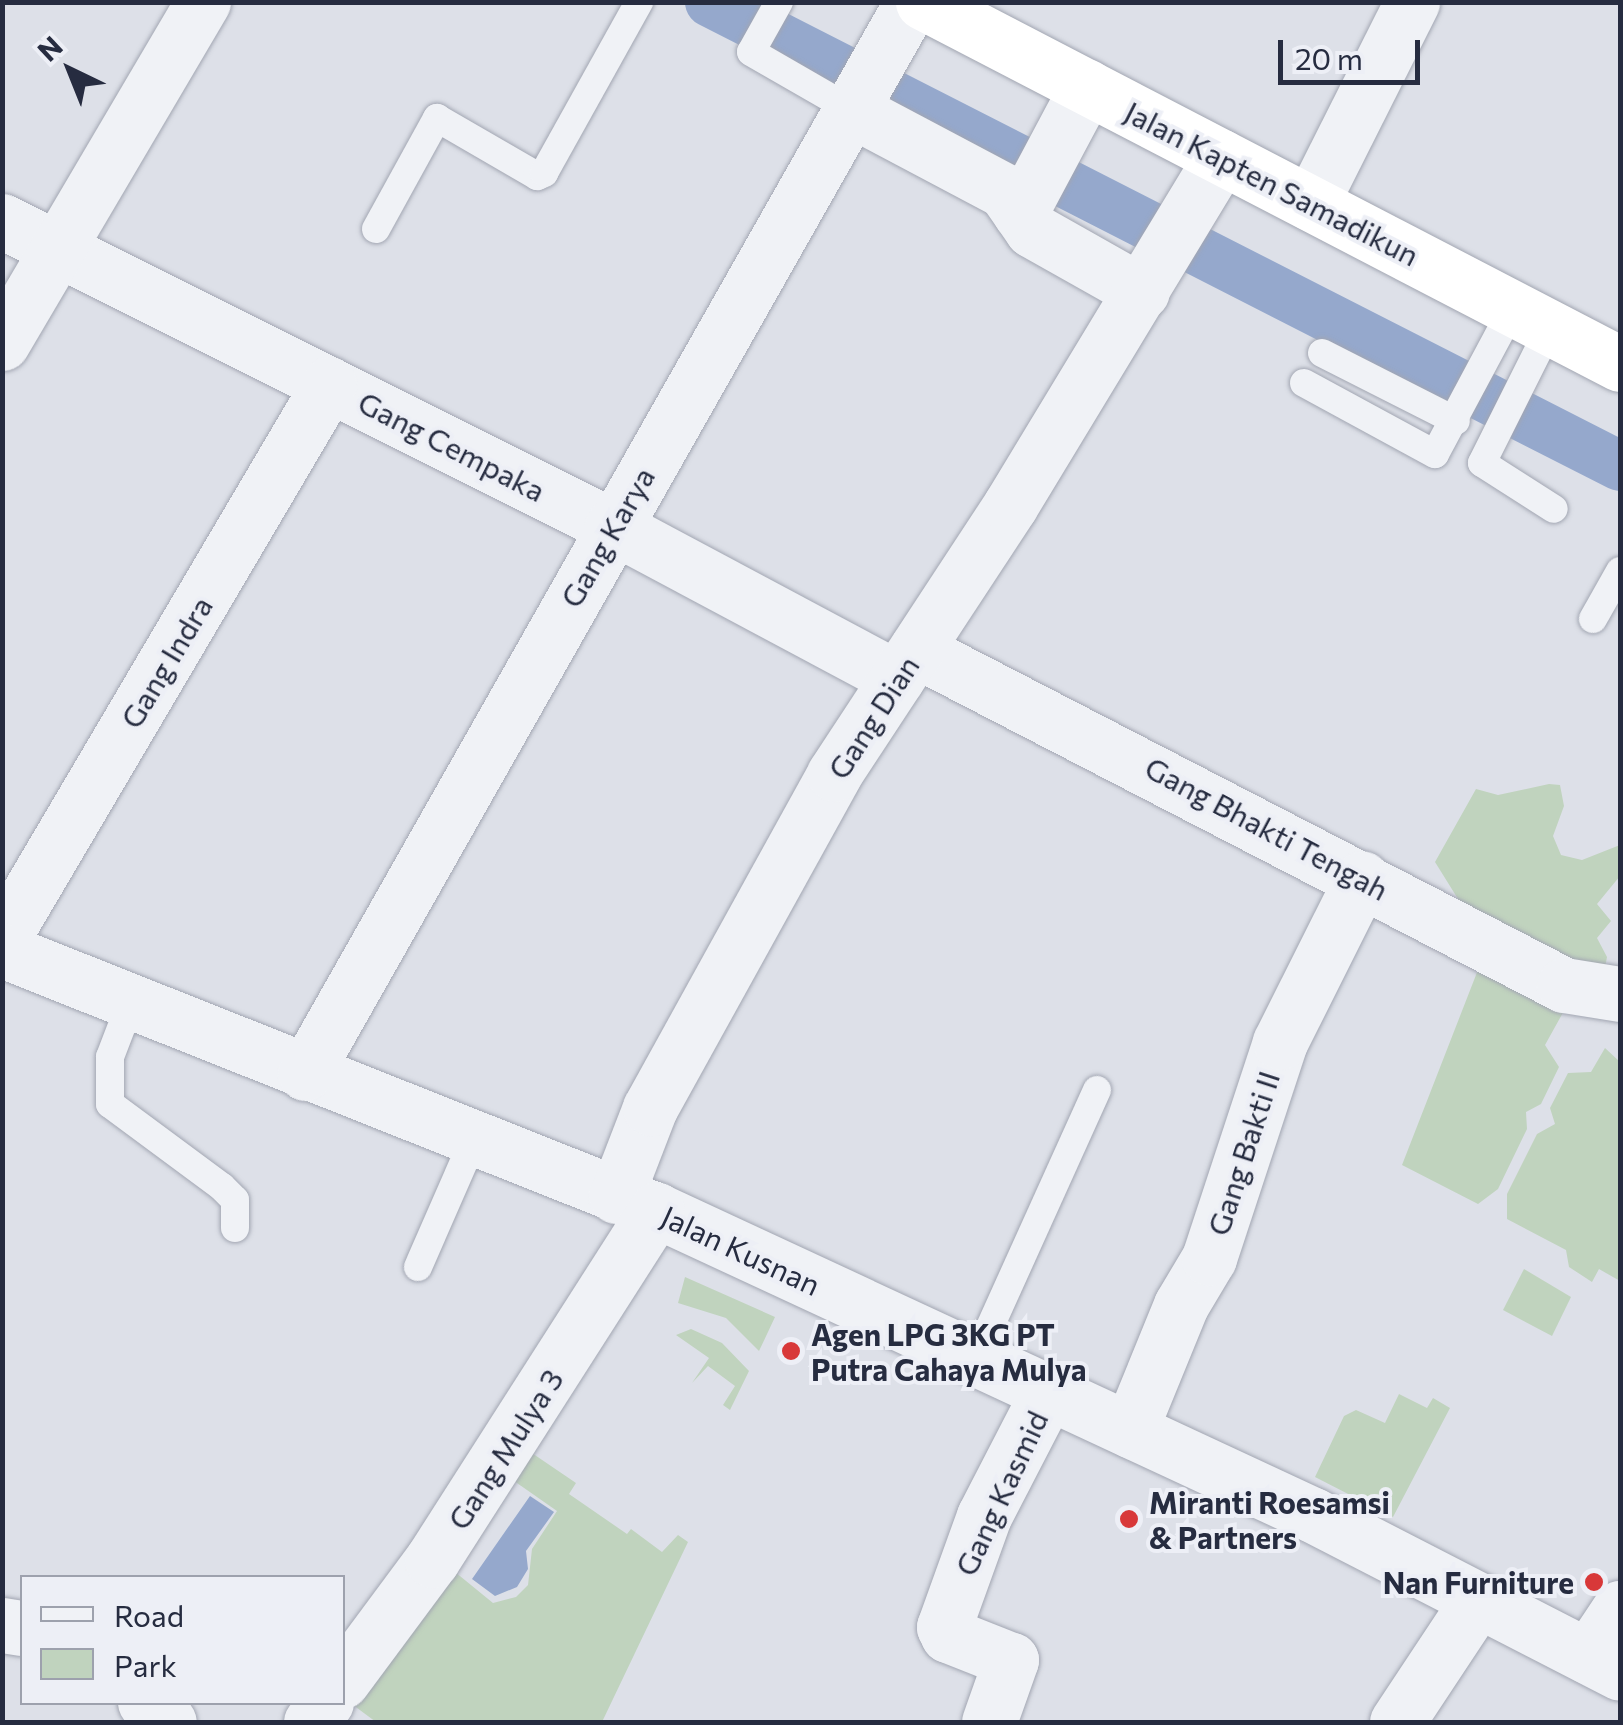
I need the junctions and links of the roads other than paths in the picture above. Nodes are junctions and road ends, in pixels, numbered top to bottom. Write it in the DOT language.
graph roads {
  1 [pos="203,2"];
  2 [pos="638,2"];
  3 [pos="912,2"];
  4 [pos="923,2"];
  5 [pos="1412,2"];
  6 [pos="776,8"];
  7 [pos="1086,87"];
  8 [pos="864,88"];
  9 [pos="1222,157"];
  10 [pos="1311,203"];
  11 [pos="1024,204"];
  12 [pos="2,221"];
  13 [pos="376,229"];
  14 [pos="58,250"];
  15 [pos="1166,254"];
  16 [pos="1532,317"];
  17 [pos="2,343"];
  18 [pos="1322,353"];
  19 [pos="1620,364"];
  20 [pos="329,384"];
  21 [pos="1304,384"];
  22 [pos="1458,416"];
  23 [pos="1554,509"];
  24 [pos="612,526"];
  25 [pos="1620,571"];
  26 [pos="1594,619"];
  27 [pos="906,664"];
  28 [pos="1362,878"];
  29 [pos="2,939"];
  30 [pos="2,950"];
  31 [pos="1620,994"];
  32 [pos="122,1023"];
  33 [pos="305,1073"];
  34 [pos="1097,1090"];
  35 [pos="463,1164"];
  36 [pos="636,1224"];
  37 [pos="235,1228"];
  38 [pos="418,1268"];
  39 [pos="976,1358"];
  40 [pos="1048,1392"];
  41 [pos="1130,1430"];
  42 [pos="1477,1601"];
  43 [pos="1620,1608"];
  44 [pos="1604,1664"];
  45 [pos="345,1677"];
  46 [pos="149,1705"];
  47 [pos="169,1722"];
  48 [pos="989,1722"];
  49 [pos="1397,1722"];
  1 -- 14 [label="street"];
  2 -- 13 [label="lane"];
  3 -- 8 [label="street, Gang Karya"];
  4 -- 7 [label="highway, Jalan Kapten Samadikun"];
  5 -- 10 [label="street"];
  6 -- 8 [label="lane"];
  7 -- 9 [label="highway, Jalan Kapten Samadikun"];
  7 -- 11 [label="street"];
  8 -- 11 [label="street"];
  8 -- 24 [label="street, Gang Karya"];
  9 -- 10 [label="highway, Jalan Kapten Samadikun"];
  9 -- 15 [label="street, Gang Dian"];
  10 -- 16 [label="highway, Jalan Kapten Samadikun"];
  11 -- 15 [label="street"];
  12 -- 14 [label="street, Gang Cempaka"];
  14 -- 17 [label="street"];
  14 -- 20 [label="street, Gang Cempaka"];
  15 -- 27 [label="street, Gang Dian"];
  16 -- 19 [label="highway, Jalan Kapten Samadikun"];
  16 -- 22 [label="lane"];
  16 -- 23 [label="lane"];
  18 -- 22 [label="lane"];
  20 -- 24 [label="street, Gang Cempaka"];
  20 -- 29 [label="street, Gang Indra"];
  21 -- 22 [label="lane"];
  24 -- 27 [label="street, Gang Cempaka"];
  24 -- 33 [label="street, Gang Karya"];
  25 -- 26 [label="lane"];
  27 -- 28 [label="street, Gang Bhakti Tengah"];
  27 -- 36 [label="street, Gang Dian"];
  28 -- 31 [label="street, Gang Bhakti Tengah"];
  28 -- 41 [label="street, Gang Bakti II"];
  30 -- 32 [label="street, Jalan Kusnan"];
  32 -- 33 [label="street, Jalan Kusnan"];
  32 -- 37 [label="lane"];
  33 -- 35 [label="street, Jalan Kusnan"];
  34 -- 39 [label="lane"];
  35 -- 36 [label="street, Jalan Kusnan"];
  35 -- 38 [label="lane"];
  36 -- 39 [label="street, Jalan Kusnan"];
  36 -- 45 [label="street, Gang Mulya 3"];
  39 -- 40 [label="street, Jalan Kusnan"];
  40 -- 41 [label="street, Jalan Kusnan"];
  40 -- 48 [label="street, Gang Kasmid"];
  41 -- 42 [label="street, Jalan Kusnan"];
  42 -- 44 [label="street, Jalan Kusnan"];
  42 -- 49 [label="street"];
  43 -- 44 [label="street"];
  46 -- 47 [label="street"];
}
